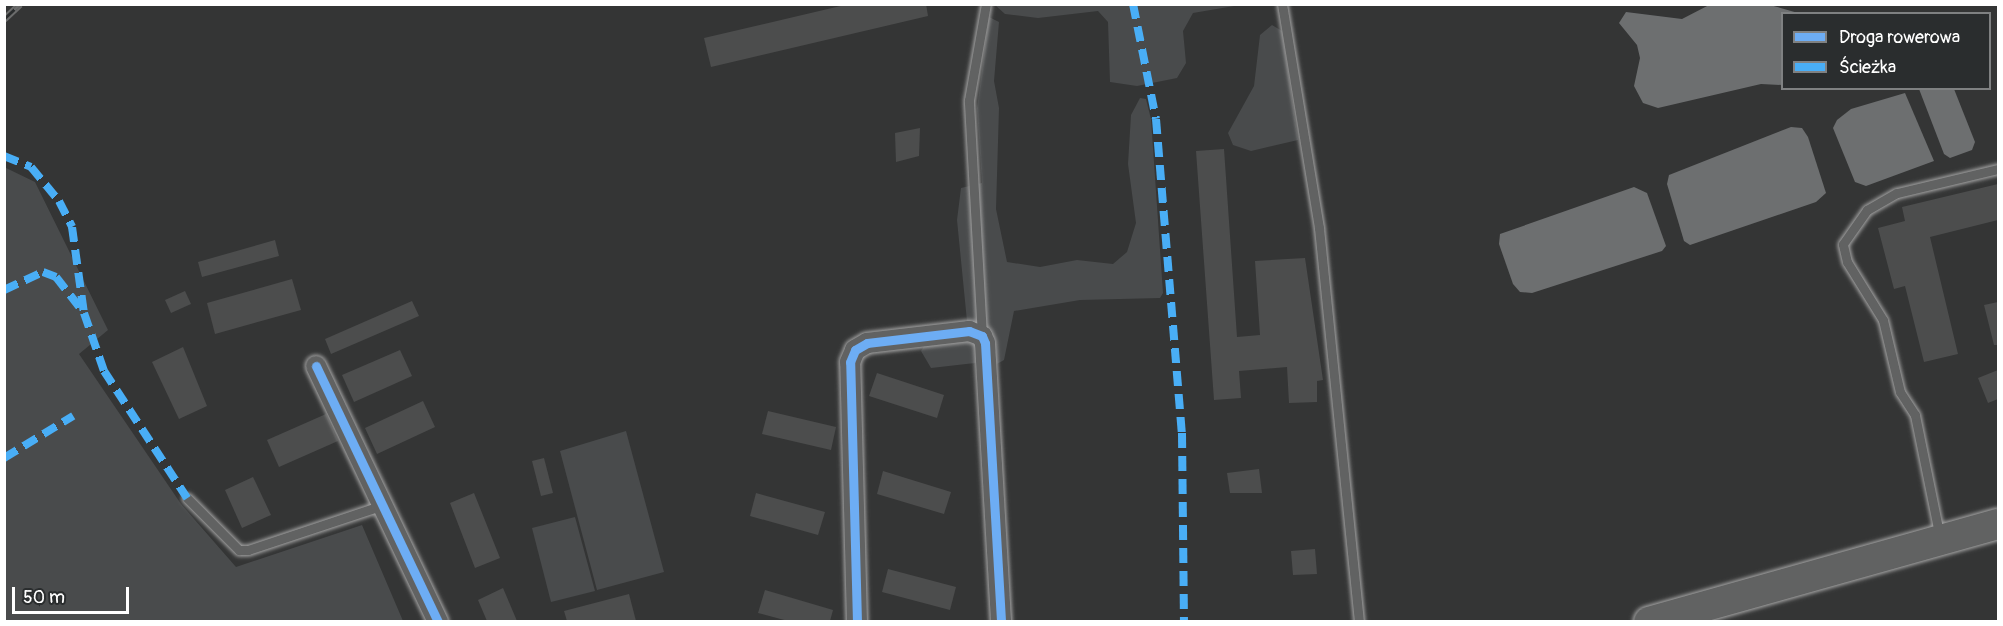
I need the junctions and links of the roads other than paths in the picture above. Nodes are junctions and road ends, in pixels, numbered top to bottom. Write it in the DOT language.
graph roads {
  1 [pos="986,4"];
  2 [pos="1282,4"];
  3 [pos="1998,169"];
  4 [pos="982,336"];
  5 [pos="316,366"];
  6 [pos="187,498"];
  7 [pos="381,506"];
  8 [pos="1998,524"];
  9 [pos="1941,540"];
  10 [pos="438,621"];
  11 [pos="856,621"];
  12 [pos="1001,621"];
  13 [pos="1359,621"];
  14 [pos="1649,621"];
  1 -- 4 [label="lane"];
  2 -- 13 [label="lane"];
  3 -- 9 [label="lane"];
  4 -- 11 [label="street"];
  4 -- 12 [label="street"];
  5 -- 7 [label="street"];
  6 -- 7 [label="lane"];
  7 -- 10 [label="street"];
  8 -- 9 [label="main road"];
  9 -- 14 [label="main road"];
}
